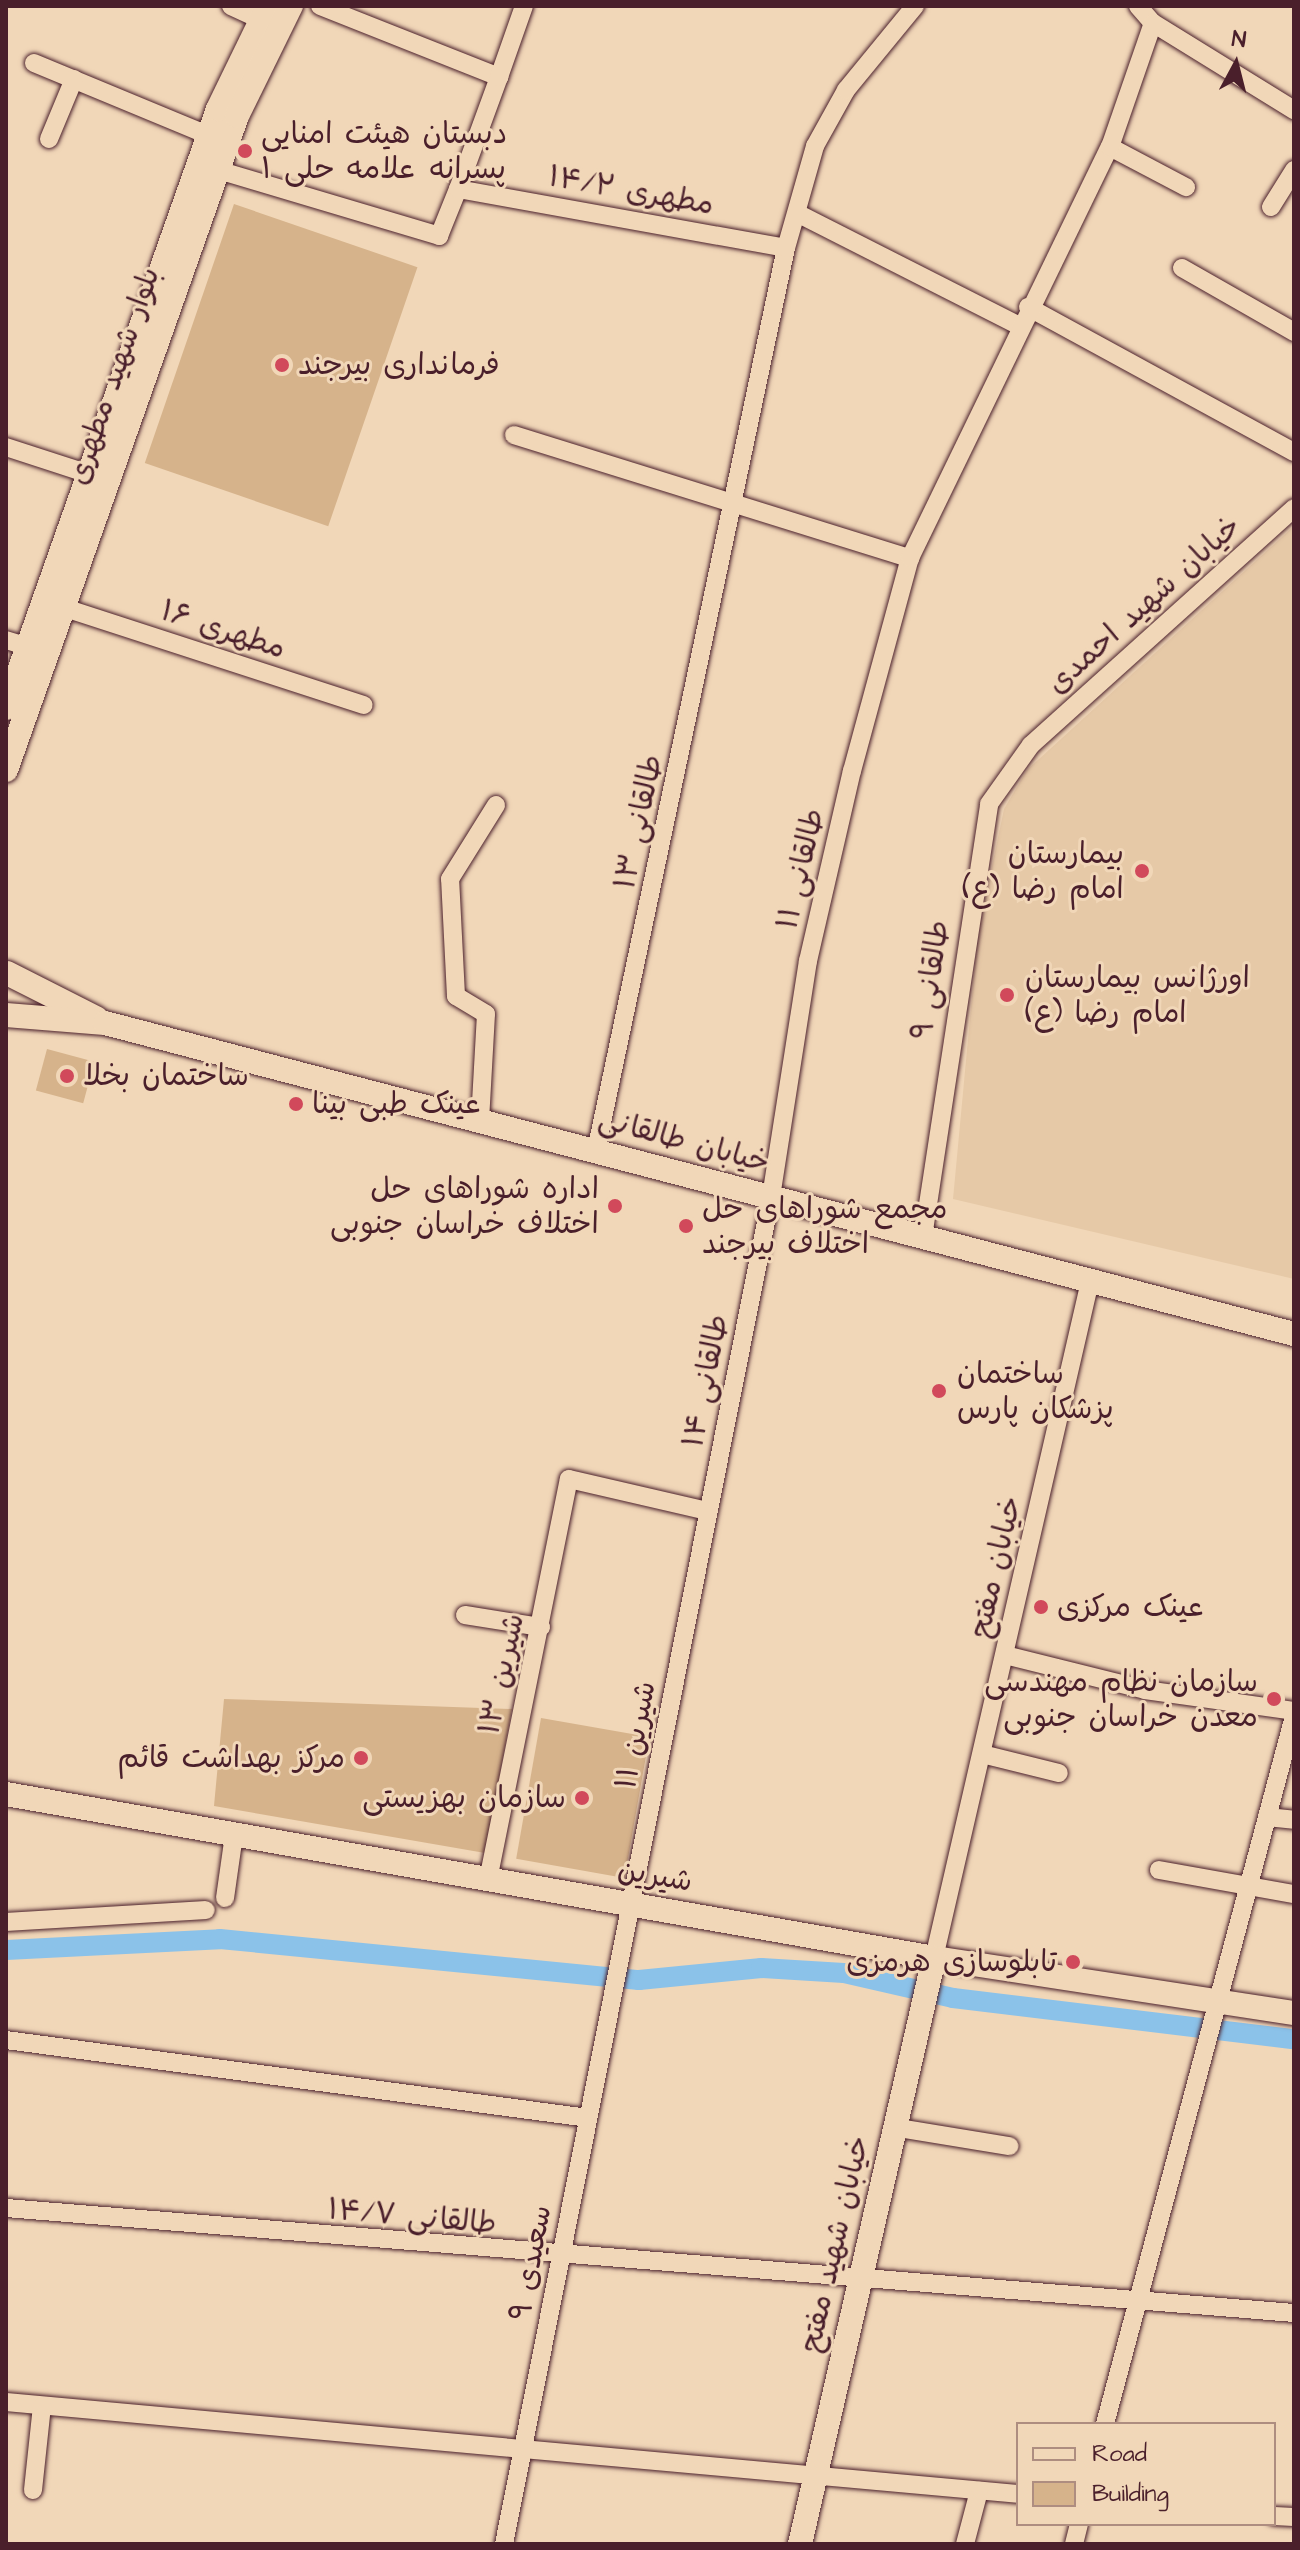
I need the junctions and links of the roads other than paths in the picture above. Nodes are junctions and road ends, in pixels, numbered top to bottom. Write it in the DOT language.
graph roads {
  1 [pos="231,6"];
  2 [pos="291,6"];
  3 [pos="320,6"];
  4 [pos="524,6"];
  5 [pos="915,6"];
  6 [pos="1138,6"];
  7 [pos="265,13"];
  8 [pos="1153,23"];
  9 [pos="34,63"];
  10 [pos="499,77"];
  11 [pos="74,79"];
  12 [pos="1294,110"];
  13 [pos="208,135"];
  14 [pos="49,139"];
  15 [pos="1110,147"];
  16 [pos="218,170"];
  17 [pos="1294,170"];
  18 [pos="1186,187"];
  19 [pos="458,189"];
  20 [pos="1271,207"];
  21 [pos="797,213"];
  22 [pos="786,248"];
  23 [pos="1182,268"];
  24 [pos="1028,307"];
  25 [pos="1020,326"];
  26 [pos="1294,332"];
  27 [pos="514,435"];
  28 [pos="6,447"];
  29 [pos="1294,452"];
  30 [pos="92,475"];
  31 [pos="736,504"];
  32 [pos="1294,508"];
  33 [pos="910,558"];
  34 [pos="65,608"];
  35 [pos="18,644"];
  36 [pos="364,705"];
  37 [pos="6,708"];
  38 [pos="1031,745"];
  39 [pos="6,770"];
  40 [pos="496,805"];
  41 [pos="6,973"];
  42 [pos="6,1015"];
  43 [pos="105,1023"];
  44 [pos="480,1121"];
  45 [pos="596,1151"];
  46 [pos="771,1197"];
  47 [pos="923,1237"];
  48 [pos="1090,1281"];
  49 [pos="1294,1334"];
  50 [pos="708,1511"];
  51 [pos="696,1576"];
  52 [pos="465,1615"];
  53 [pos="541,1627"];
  54 [pos="1005,1655"];
  55 [pos="1294,1713"];
  56 [pos="982,1754"];
  57 [pos="1059,1773"];
  58 [pos="6,1794"];
  59 [pos="1267,1817"];
  60 [pos="1294,1820"];
  61 [pos="234,1835"];
  62 [pos="1159,1870"];
  63 [pos="488,1880"];
  64 [pos="1248,1886"];
  65 [pos="1294,1894"];
  66 [pos="225,1898"];
  67 [pos="631,1904"];
  68 [pos="206,1910"];
  69 [pos="6,1922"];
  70 [pos="622,1951"];
  71 [pos="934,1958"];
  72 [pos="1215,2005"];
  73 [pos="1294,2013"];
  74 [pos="6,2040"];
  75 [pos="588,2118"];
  76 [pos="893,2127"];
  77 [pos="1009,2146"];
  78 [pos="6,2208"];
  79 [pos="561,2258"];
  80 [pos="860,2278"];
  81 [pos="1137,2301"];
  82 [pos="1294,2313"];
  83 [pos="6,2402"];
  84 [pos="42,2406"];
  85 [pos="1106,2422"];
  86 [pos="522,2454"];
  87 [pos="816,2475"];
  88 [pos="33,2490"];
  89 [pos="979,2491"];
  90 [pos="1016,2494"];
  91 [pos="504,2544"];
  92 [pos="800,2544"];
  93 [pos="965,2544"];
  1 -- 7 [label="street"];
  2 -- 16 [label="main road, بلوار شهید مطهری"];
  3 -- 10 [label="street"];
  4 -- 10 [label="street"];
  5 -- 21 [label="street, طالقانی ۱۳"];
  6 -- 8 [label="street"];
  7 -- 13 [label="main road, بلوار شهید مطهری"];
  8 -- 12 [label="street"];
  8 -- 15 [label="street, طالقانی ۱۱"];
  9 -- 11 [label="street"];
  10 -- 19 [label="street"];
  11 -- 13 [label="street"];
  11 -- 14 [label="street"];
  13 -- 30 [label="main road, بلوار شهید مطهری"];
  15 -- 18 [label="street"];
  15 -- 24 [label="street, طالقانی ۱۱"];
  16 -- 19 [label="street"];
  16 -- 34 [label="main road, بلوار شهید مطهری"];
  17 -- 20 [label="street"];
  19 -- 22 [label="street, مطهری ۱۴/۲"];
  21 -- 22 [label="street, طالقانی ۱۳"];
  21 -- 25 [label="street"];
  22 -- 31 [label="street, طالقانی ۱۳"];
  23 -- 26 [label="street"];
  24 -- 25 [label="street, طالقانی ۱۱"];
  24 -- 29 [label="street"];
  25 -- 33 [label="street, طالقانی ۱۱"];
  27 -- 31 [label="street"];
  28 -- 30 [label="street"];
  30 -- 35 [label="main road, بلوار شهید مطهری"];
  31 -- 33 [label="street"];
  31 -- 45 [label="street, طالقانی ۱۳"];
  32 -- 38 [label="street, خیابان شهید احمدی"];
  33 -- 46 [label="street, طالقانی ۱۱"];
  34 -- 36 [label="street, مطهری ۱۶"];
  34 -- 39 [label="main road, بلوار شهید مطهری"];
  35 -- 37 [label="main road, بلوار شهید مطهری"];
  38 -- 47 [label="street, طالقانی ۹"];
  40 -- 44 [label="street"];
  41 -- 43 [label="main road"];
  42 -- 43 [label="main road"];
  43 -- 44 [label="main road, خیابان طالقانی"];
  44 -- 45 [label="main road, خیابان طالقانی"];
  45 -- 46 [label="main road, خیابان طالقانی"];
  46 -- 47 [label="main road, خیابان طالقانی"];
  46 -- 50 [label="street, طالقانی ۱۴"];
  47 -- 48 [label="main road, خیابان طالقانی"];
  48 -- 49 [label="main road, خیابان طالقانی"];
  48 -- 54 [label="street, خیابان مفتح"];
  50 -- 51 [label="street, طالقانی ۱۴"];
  50 -- 53 [label="street, شیرین ۱۳"];
  51 -- 67 [label="street, شیرین ۱۱"];
  52 -- 53 [label="street"];
  53 -- 63 [label="street, شیرین ۱۳"];
  54 -- 55 [label="street"];
  54 -- 56 [label="street, خیابان مفتح"];
  55 -- 59 [label="street"];
  56 -- 57 [label="street"];
  56 -- 71 [label="street, خیابان مفتح"];
  58 -- 61 [label="main road, شیرین"];
  59 -- 60 [label="street"];
  59 -- 64 [label="street"];
  61 -- 63 [label="main road, شیرین"];
  61 -- 66 [label="street"];
  62 -- 64 [label="street"];
  63 -- 67 [label="main road, شیرین"];
  64 -- 65 [label="street"];
  64 -- 72 [label="street"];
  67 -- 70 [label="street, شیرین ۱۱"];
  67 -- 71 [label="main road, شیرین"];
  68 -- 69 [label="street"];
  70 -- 75 [label="street, سعیدی ۹"];
  71 -- 72 [label="main road, شیرین"];
  71 -- 76 [label="main road, خیابان شهید مفتح"];
  72 -- 73 [label="main road, شیرین"];
  72 -- 81 [label="street"];
  74 -- 75 [label="street"];
  75 -- 79 [label="street, سعیدی ۹"];
  76 -- 77 [label="street"];
  76 -- 80 [label="main road, خیابان شهید مفتح"];
  78 -- 79 [label="street, طالقانی ۱۴/۷"];
  79 -- 80 [label="street, طالقانی ۱۴/۷"];
  79 -- 86 [label="street, سعیدی ۹"];
  80 -- 81 [label="street, طالقانی ۱۴/۷"];
  80 -- 87 [label="main road, خیابان شهید مفتح"];
  81 -- 82 [label="street, طالقانی ۱۴/۷"];
  81 -- 85 [label="street"];
  83 -- 84 [label="street"];
  84 -- 86 [label="street"];
  84 -- 88 [label="street"];
  86 -- 87 [label="street"];
  86 -- 91 [label="street, سعیدی ۹"];
  87 -- 89 [label="street"];
  87 -- 92 [label="main road, خیابان شهید مفتح"];
  89 -- 90 [label="street"];
  89 -- 93 [label="street"];
}
